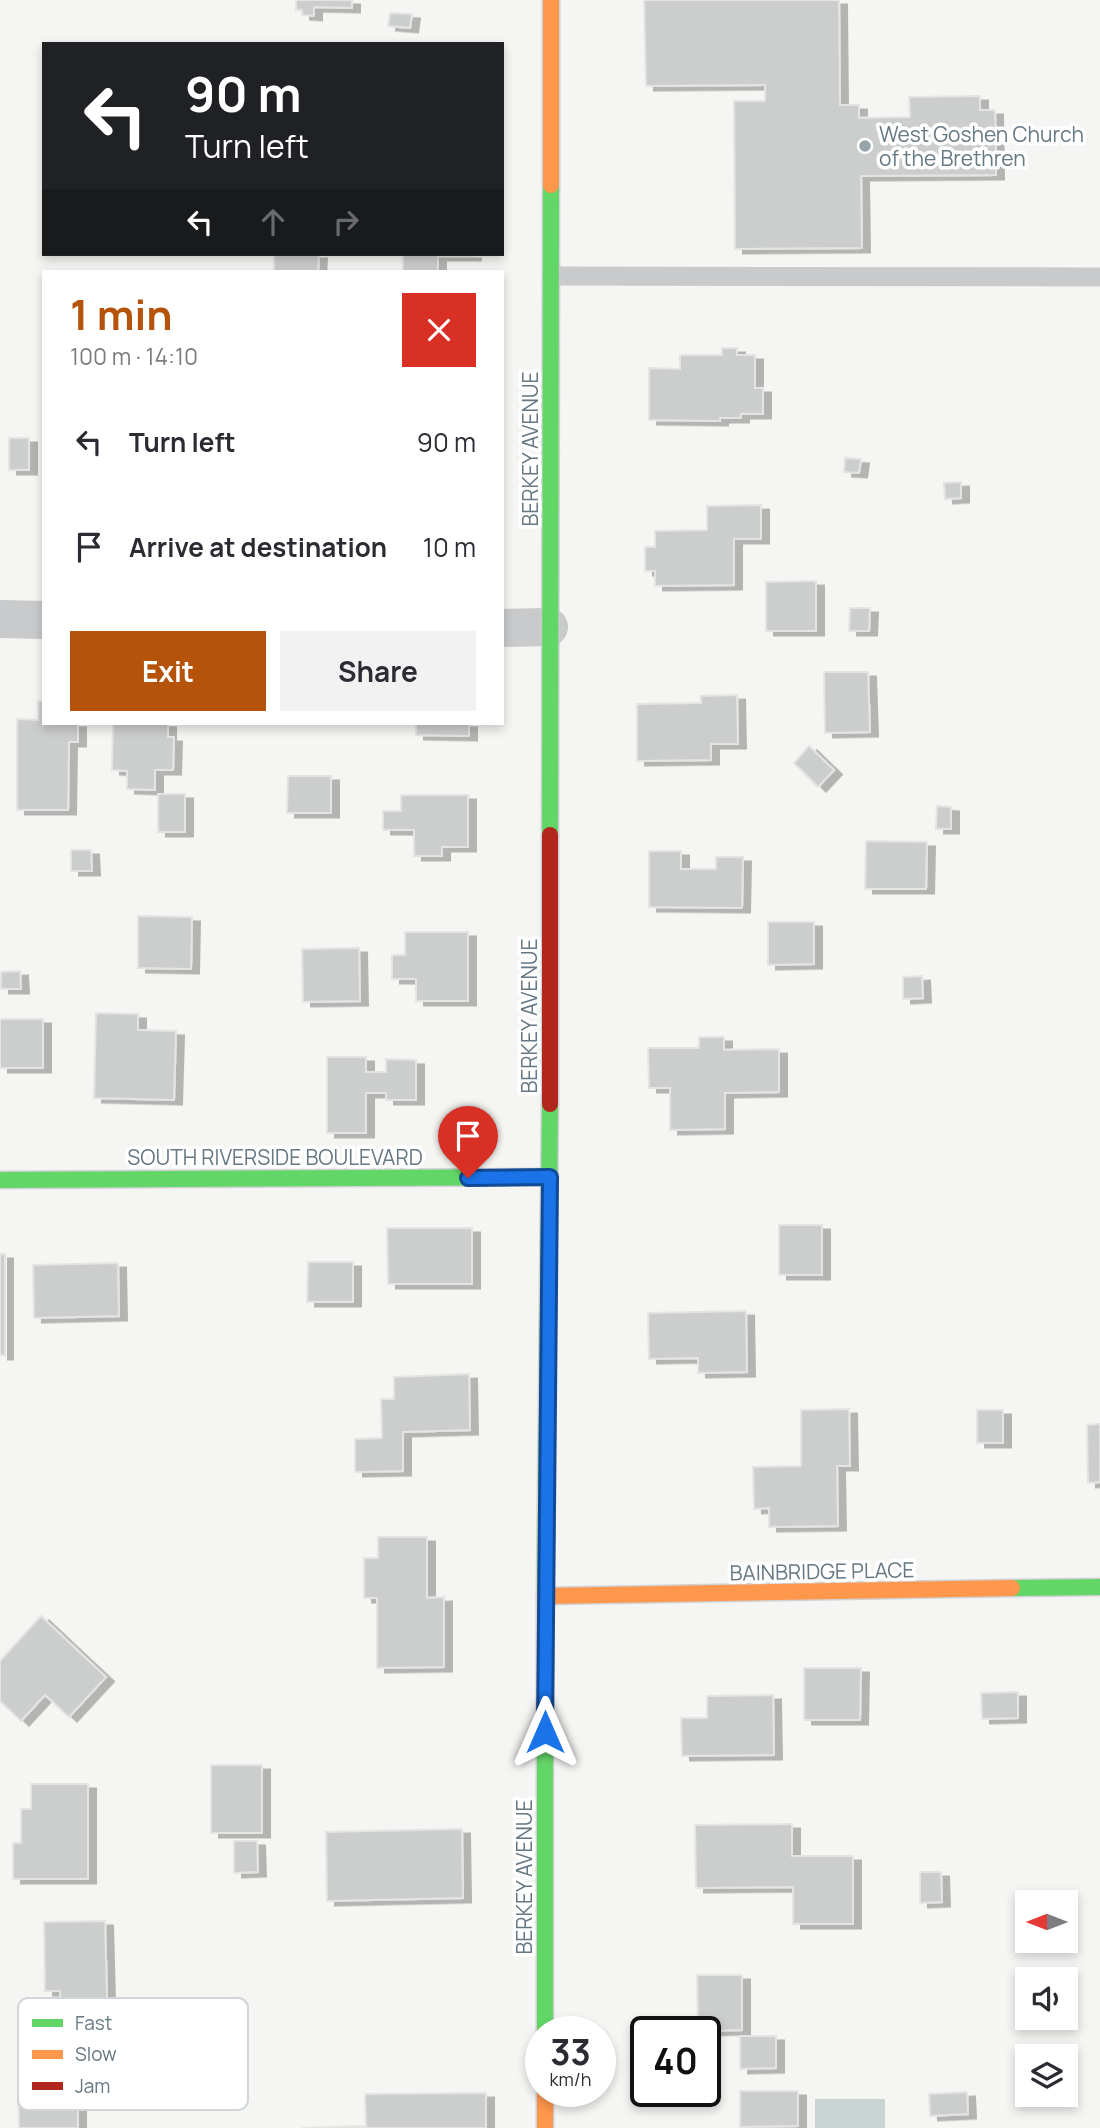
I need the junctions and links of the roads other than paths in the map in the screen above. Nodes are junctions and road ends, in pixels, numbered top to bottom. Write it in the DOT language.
graph roads {
  1 [pos="551,0"];
  2 [pos="552,276"];
  3 [pos="1100,277"];
  4 [pos="0,619"];
  5 [pos="42,620"];
  6 [pos="550,627"];
  7 [pos="504,628"];
  8 [pos="550,1177"];
  9 [pos="0,1180"];
  10 [pos="1100,1587"];
  11 [pos="545,1596"];
  12 [pos="545,2016"];
  13 [pos="545,2107"];
  14 [pos="545,2128"];
  1 -- 2 [label="street, BERKEY AVENUE"];
  2 -- 3 [label="lane"];
  2 -- 6 [label="street, BERKEY AVENUE"];
  4 -- 5 [label="street"];
  6 -- 7 [label="street"];
  6 -- 8 [label="street, BERKEY AVENUE"];
  8 -- 9 [label="street, SOUTH RIVERSIDE BOULEVARD"];
  8 -- 11 [label="street, BERKEY AVENUE"];
  10 -- 11 [label="street, BAINBRIDGE PLACE"];
  11 -- 12 [label="street, BERKEY AVENUE"];
  13 -- 14 [label="street"];
}
